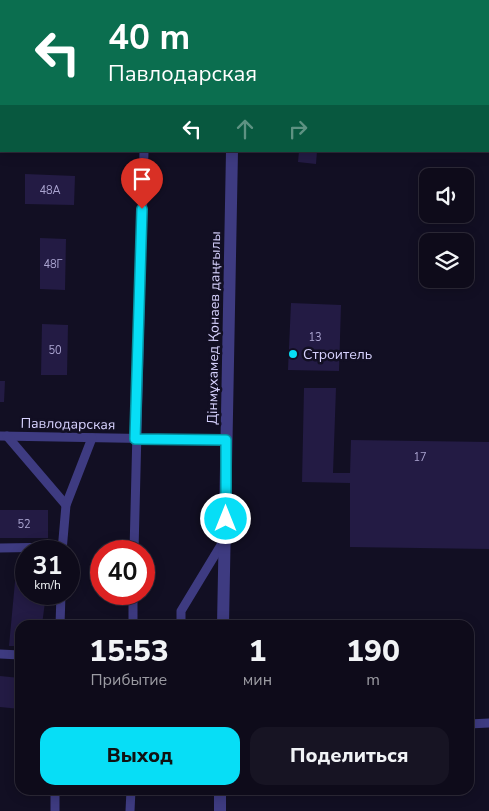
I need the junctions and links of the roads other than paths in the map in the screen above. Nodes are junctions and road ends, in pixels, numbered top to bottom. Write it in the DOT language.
graph roads {
  1 [pos="144,152"];
  2 [pos="232,152"];
  3 [pos="3,436"];
  4 [pos="92,438"];
  5 [pos="135,439"];
  6 [pos="226,440"];
  7 [pos="66,505"];
  8 [pos="226,538"];
  9 [pos="63,540"];
  10 [pos="134,540"];
  11 [pos="0,548"];
  12 [pos="15,548"];
  13 [pos="61,605"];
  14 [pos="133,605"];
  15 [pos="60,620"];
  16 [pos="133,620"];
  17 [pos="181,620"];
  18 [pos="223,620"];
  19 [pos="0,654"];
  20 [pos="15,655"];
  21 [pos="489,723"];
  22 [pos="474,724"];
  23 [pos="55,795"];
  24 [pos="131,795"];
  25 [pos="220,795"];
  26 [pos="55,811"];
  27 [pos="130,811"];
  28 [pos="220,811"];
  1 -- 5 [label="lane"];
  2 -- 6 [label="street, Дінмұхамед Қонаев даңғылы"];
  3 -- 4 [label="lane, Павлодарская"];
  3 -- 7 [label="lane"];
  4 -- 5 [label="lane, Павлодарская"];
  4 -- 7 [label="lane"];
  5 -- 6 [label="lane, Павлодарская"];
  5 -- 10 [label="lane"];
  6 -- 8 [label="street, Дінмұхамед Қонаев даңғылы"];
  7 -- 9 [label="lane"];
  8 -- 17 [label="lane"];
  8 -- 18 [label="street, Дінмұхамед Қонаев даңғылы"];
  11 -- 12 [label="lane"];
  13 -- 15 [label="lane"];
  14 -- 16 [label="lane"];
  19 -- 20 [label="lane"];
  21 -- 22 [label="lane"];
  23 -- 26 [label="lane"];
  24 -- 27 [label="lane"];
  25 -- 28 [label="street"];
}
